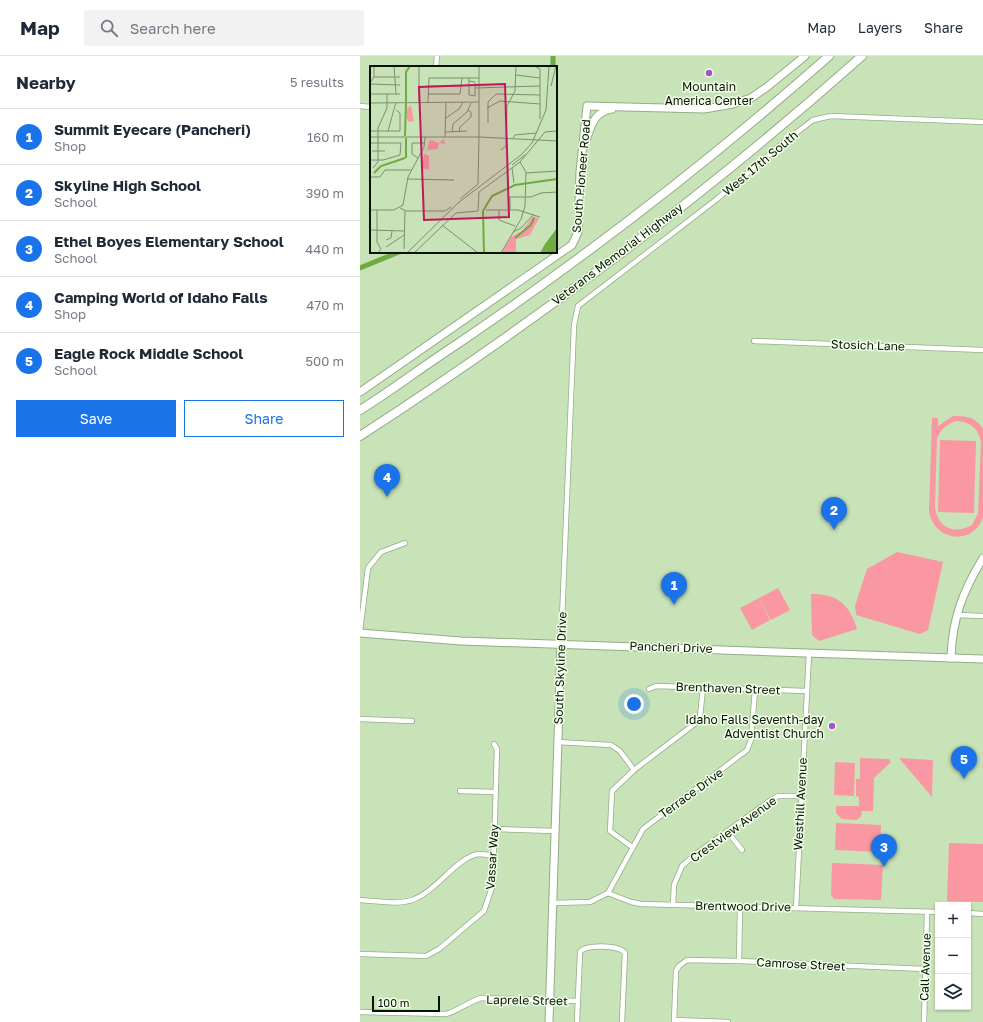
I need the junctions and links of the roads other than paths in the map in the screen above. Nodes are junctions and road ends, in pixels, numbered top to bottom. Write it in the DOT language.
graph roads {
  1 [pos="805,56"];
  2 [pos="828,56"];
  3 [pos="862,56"];
  4 [pos="360,106"];
  5 [pos="370,107"];
  6 [pos="623,107"];
  7 [pos="983,122"];
  8 [pos="582,151"];
  9 [pos="576,313"];
  10 [pos="754,341"];
  11 [pos="983,350"];
  12 [pos="360,392"];
  13 [pos="360,410"];
  14 [pos="360,436"];
  15 [pos="405,543"];
  16 [pos="983,558"];
  17 [pos="956,615"];
  18 [pos="983,616"];
  19 [pos="360,632"];
  20 [pos="561,644"];
  21 [pos="809,653"];
  22 [pos="951,658"];
  23 [pos="983,659"];
  24 [pos="702,688"];
  25 [pos="649,689"];
  26 [pos="754,690"];
  27 [pos="807,691"];
  28 [pos="360,719"];
  29 [pos="412,721"];
  30 [pos="557,742"];
  31 [pos="494,744"];
  32 [pos="634,770"];
  33 [pos="460,791"];
  34 [pos="496,792"];
  35 [pos="800,796"];
  36 [pos="495,828"];
  37 [pos="727,831"];
  38 [pos="554,832"];
  39 [pos="632,847"];
  40 [pos="742,850"];
  41 [pos="493,856"];
  42 [pos="608,893"];
  43 [pos="360,900"];
  44 [pos="553,903"];
  45 [pos="673,904"];
  46 [pos="740,908"];
  47 [pos="796,908"];
  48 [pos="927,912"];
  49 [pos="935,912"];
  50 [pos="971,913"];
  51 [pos="983,914"];
  52 [pos="360,954"];
  53 [pos="739,961"];
  54 [pos="925,969"];
  55 [pos="550,1000"];
  56 [pos="578,1001"];
  57 [pos="360,1012"];
  58 [pos="674,1021"];
  59 [pos="549,1022"];
  60 [pos="577,1022"];
  61 [pos="622,1022"];
  62 [pos="728,1022"];
  63 [pos="924,1022"];
  1 -- 6 [label="street, South Pioneer Road"];
  2 -- 13 [label="highway, Veterans Memorial Highway"];
  3 -- 14 [label="highway, Veterans Memorial Highway"];
  4 -- 5 [label="street"];
  6 -- 8 [label="street"];
  6 -- 8 [label="street, South Pioneer Road"];
  7 -- 9 [label="street, West 17th South"];
  8 -- 12 [label="street, South Pioneer Road"];
  9 -- 20 [label="street, South Skyline Drive"];
  10 -- 11 [label="street, Stosich Lane"];
  15 -- 19 [label="street"];
  16 -- 17 [label="street"];
  17 -- 18 [label="street"];
  17 -- 22 [label="street"];
  19 -- 20 [label="street, Pancheri Drive"];
  20 -- 21 [label="street, Pancheri Drive"];
  20 -- 30 [label="street, South Skyline Drive"];
  21 -- 22 [label="street, Pancheri Drive"];
  21 -- 27 [label="street, Westhill Avenue"];
  22 -- 23 [label="street, Pancheri Drive"];
  24 -- 25 [label="street, Brenthaven Street"];
  24 -- 26 [label="street, Brenthaven Street"];
  24 -- 32 [label="street"];
  26 -- 27 [label="street, Brenthaven Street"];
  26 -- 39 [label="street, Terrace Drive"];
  27 -- 35 [label="street, Westhill Avenue"];
  28 -- 29 [label="street"];
  30 -- 32 [label="street"];
  30 -- 38 [label="street, South Skyline Drive"];
  31 -- 34 [label="street, Vassar Way"];
  32 -- 39 [label="street"];
  33 -- 34 [label="street"];
  34 -- 36 [label="street, Vassar Way"];
  35 -- 37 [label="street, Crestview Avenue"];
  35 -- 47 [label="street, Westhill Avenue"];
  36 -- 38 [label="street"];
  36 -- 41 [label="street, Vassar Way"];
  37 -- 40 [label="street"];
  37 -- 45 [label="street, Crestview Avenue"];
  38 -- 44 [label="street, South Skyline Drive"];
  39 -- 42 [label="street, Terrace Drive"];
  41 -- 43 [label="street"];
  41 -- 52 [label="street, Vassar Way"];
  42 -- 44 [label="street"];
  42 -- 45 [label="street, Brentwood Drive"];
  44 -- 55 [label="street, South Skyline Drive"];
  45 -- 46 [label="street, Brentwood Drive"];
  46 -- 47 [label="street, Brentwood Drive"];
  46 -- 53 [label="street"];
  47 -- 48 [label="street, Brentwood Drive"];
  48 -- 49 [label="street, Brentwood Drive"];
  48 -- 54 [label="street, Call Avenue"];
  50 -- 51 [label="street"];
  53 -- 54 [label="street, Camrose Street"];
  53 -- 58 [label="street, Camrose Street"];
  54 -- 63 [label="street, Call Avenue"];
  55 -- 56 [label="street, Laprele Street"];
  55 -- 57 [label="street, Laprele Street"];
  55 -- 59 [label="street, South Skyline Drive"];
  56 -- 60 [label="street"];
  56 -- 61 [label="street"];
  58 -- 62 [label="street"];
}
